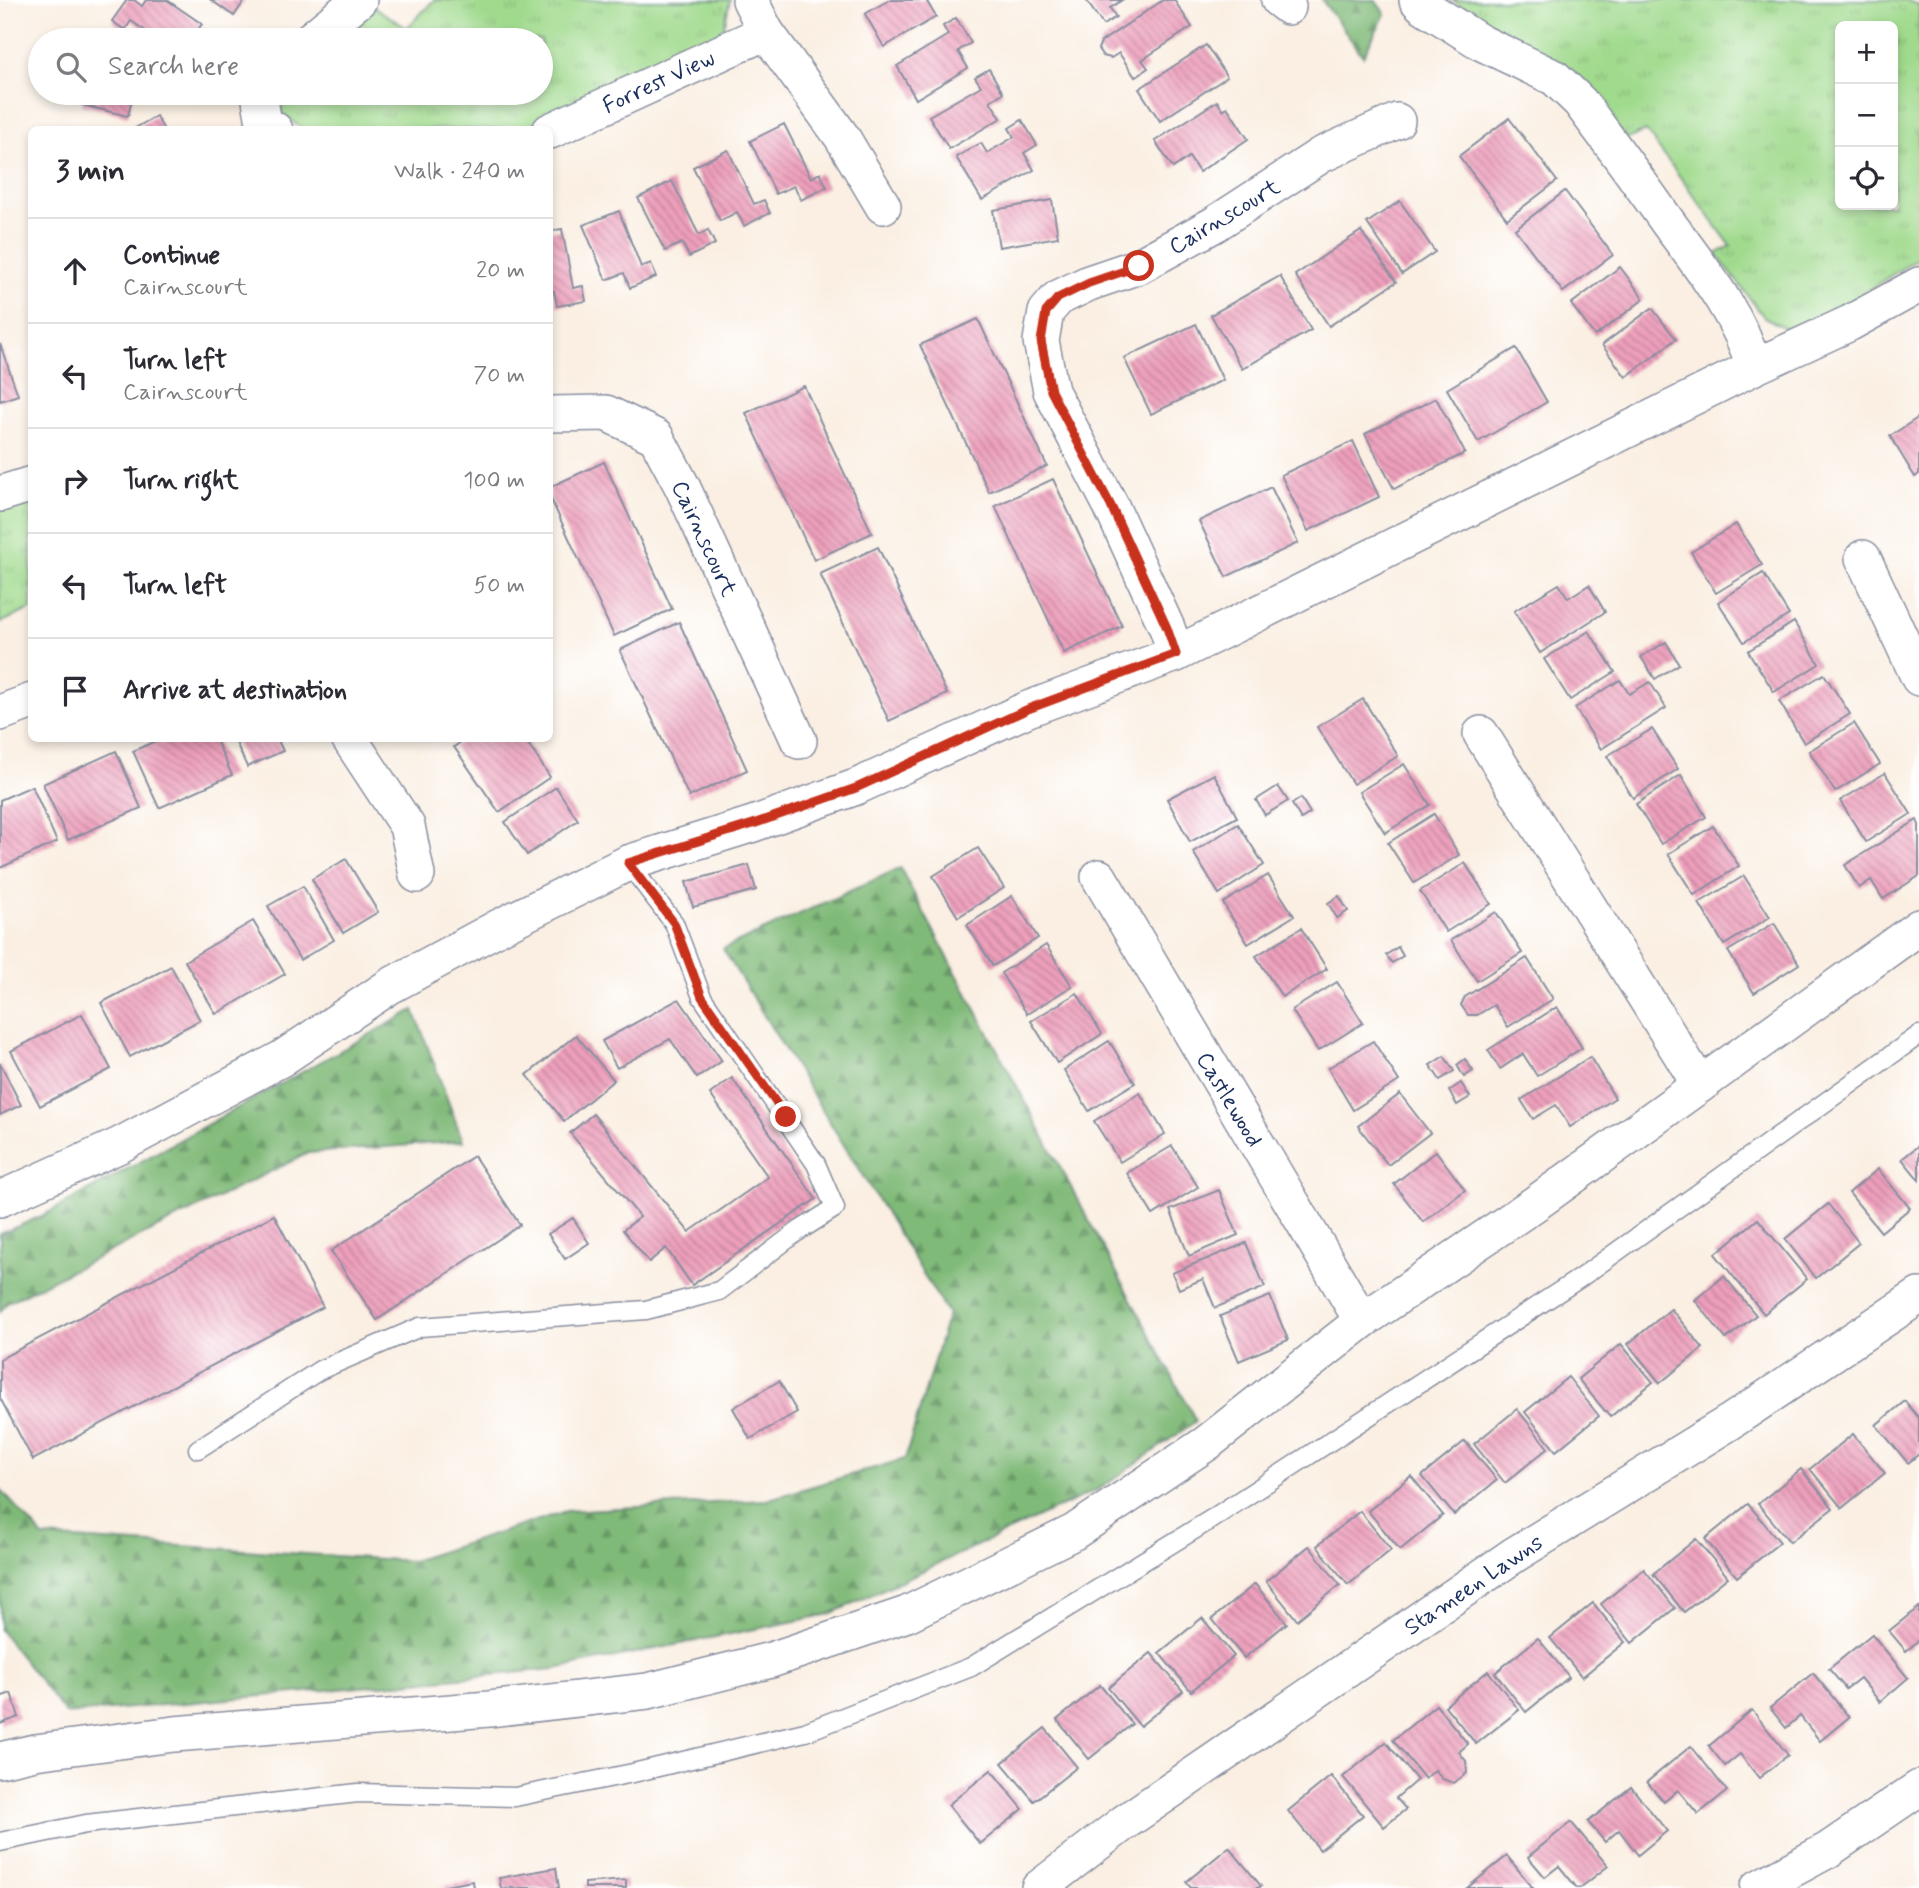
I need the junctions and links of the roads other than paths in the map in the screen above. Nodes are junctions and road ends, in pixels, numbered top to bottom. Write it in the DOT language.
graph roads {
  1 [pos="359,0"];
  2 [pos="750,0"];
  3 [pos="1417,0"];
  4 [pos="325,28"];
  5 [pos="766,32"];
  6 [pos="261,105"];
  7 [pos="1397,121"];
  8 [pos="269,126"];
  9 [pos="553,130"];
  10 [pos="883,206"];
  11 [pos="1919,285"];
  12 [pos="1754,367"];
  13 [pos="553,414"];
  14 [pos="28,485"];
  15 [pos="0,494"];
  16 [pos="1863,558"];
  17 [pos="1176,654"];
  18 [pos="1917,669"];
  19 [pos="28,702"];
  20 [pos="0,713"];
  21 [pos="1481,734"];
  22 [pos="799,741"];
  23 [pos="352,742"];
  24 [pos="628,863"];
  25 [pos="417,875"];
  26 [pos="1099,877"];
  27 [pos="1919,927"];
  28 [pos="1919,1035"];
  29 [pos="1700,1085"];
  30 [pos="0,1199"];
  31 [pos="1919,1296"];
  32 [pos="1362,1321"];
  33 [pos="198,1449"];
  34 [pos="0,1760"];
  35 [pos="1919,1788"];
  36 [pos="0,1842"];
  37 [pos="1039,1888"];
  38 [pos="1758,1888"];
  1 -- 4 [label="street"];
  2 -- 5 [label="street"];
  3 -- 12 [label="street"];
  5 -- 9 [label="street, Forrest View"];
  5 -- 10 [label="street"];
  6 -- 8 [label="street"];
  7 -- 17 [label="street, Cairnscourt"];
  11 -- 12 [label="street"];
  12 -- 17 [label="street"];
  13 -- 22 [label="street, Cairnscourt"];
  14 -- 15 [label="street"];
  16 -- 18 [label="street"];
  17 -- 24 [label="street"];
  19 -- 20 [label="street"];
  21 -- 29 [label="street"];
  23 -- 25 [label="street"];
  24 -- 30 [label="street"];
  24 -- 33 [label="lane"];
  26 -- 32 [label="street, Castlewood"];
  27 -- 29 [label="street"];
  28 -- 36 [label="lane"];
  29 -- 32 [label="street"];
  31 -- 37 [label="street, Stameen Lawns"];
  32 -- 34 [label="street"];
  35 -- 38 [label="street"];
}
